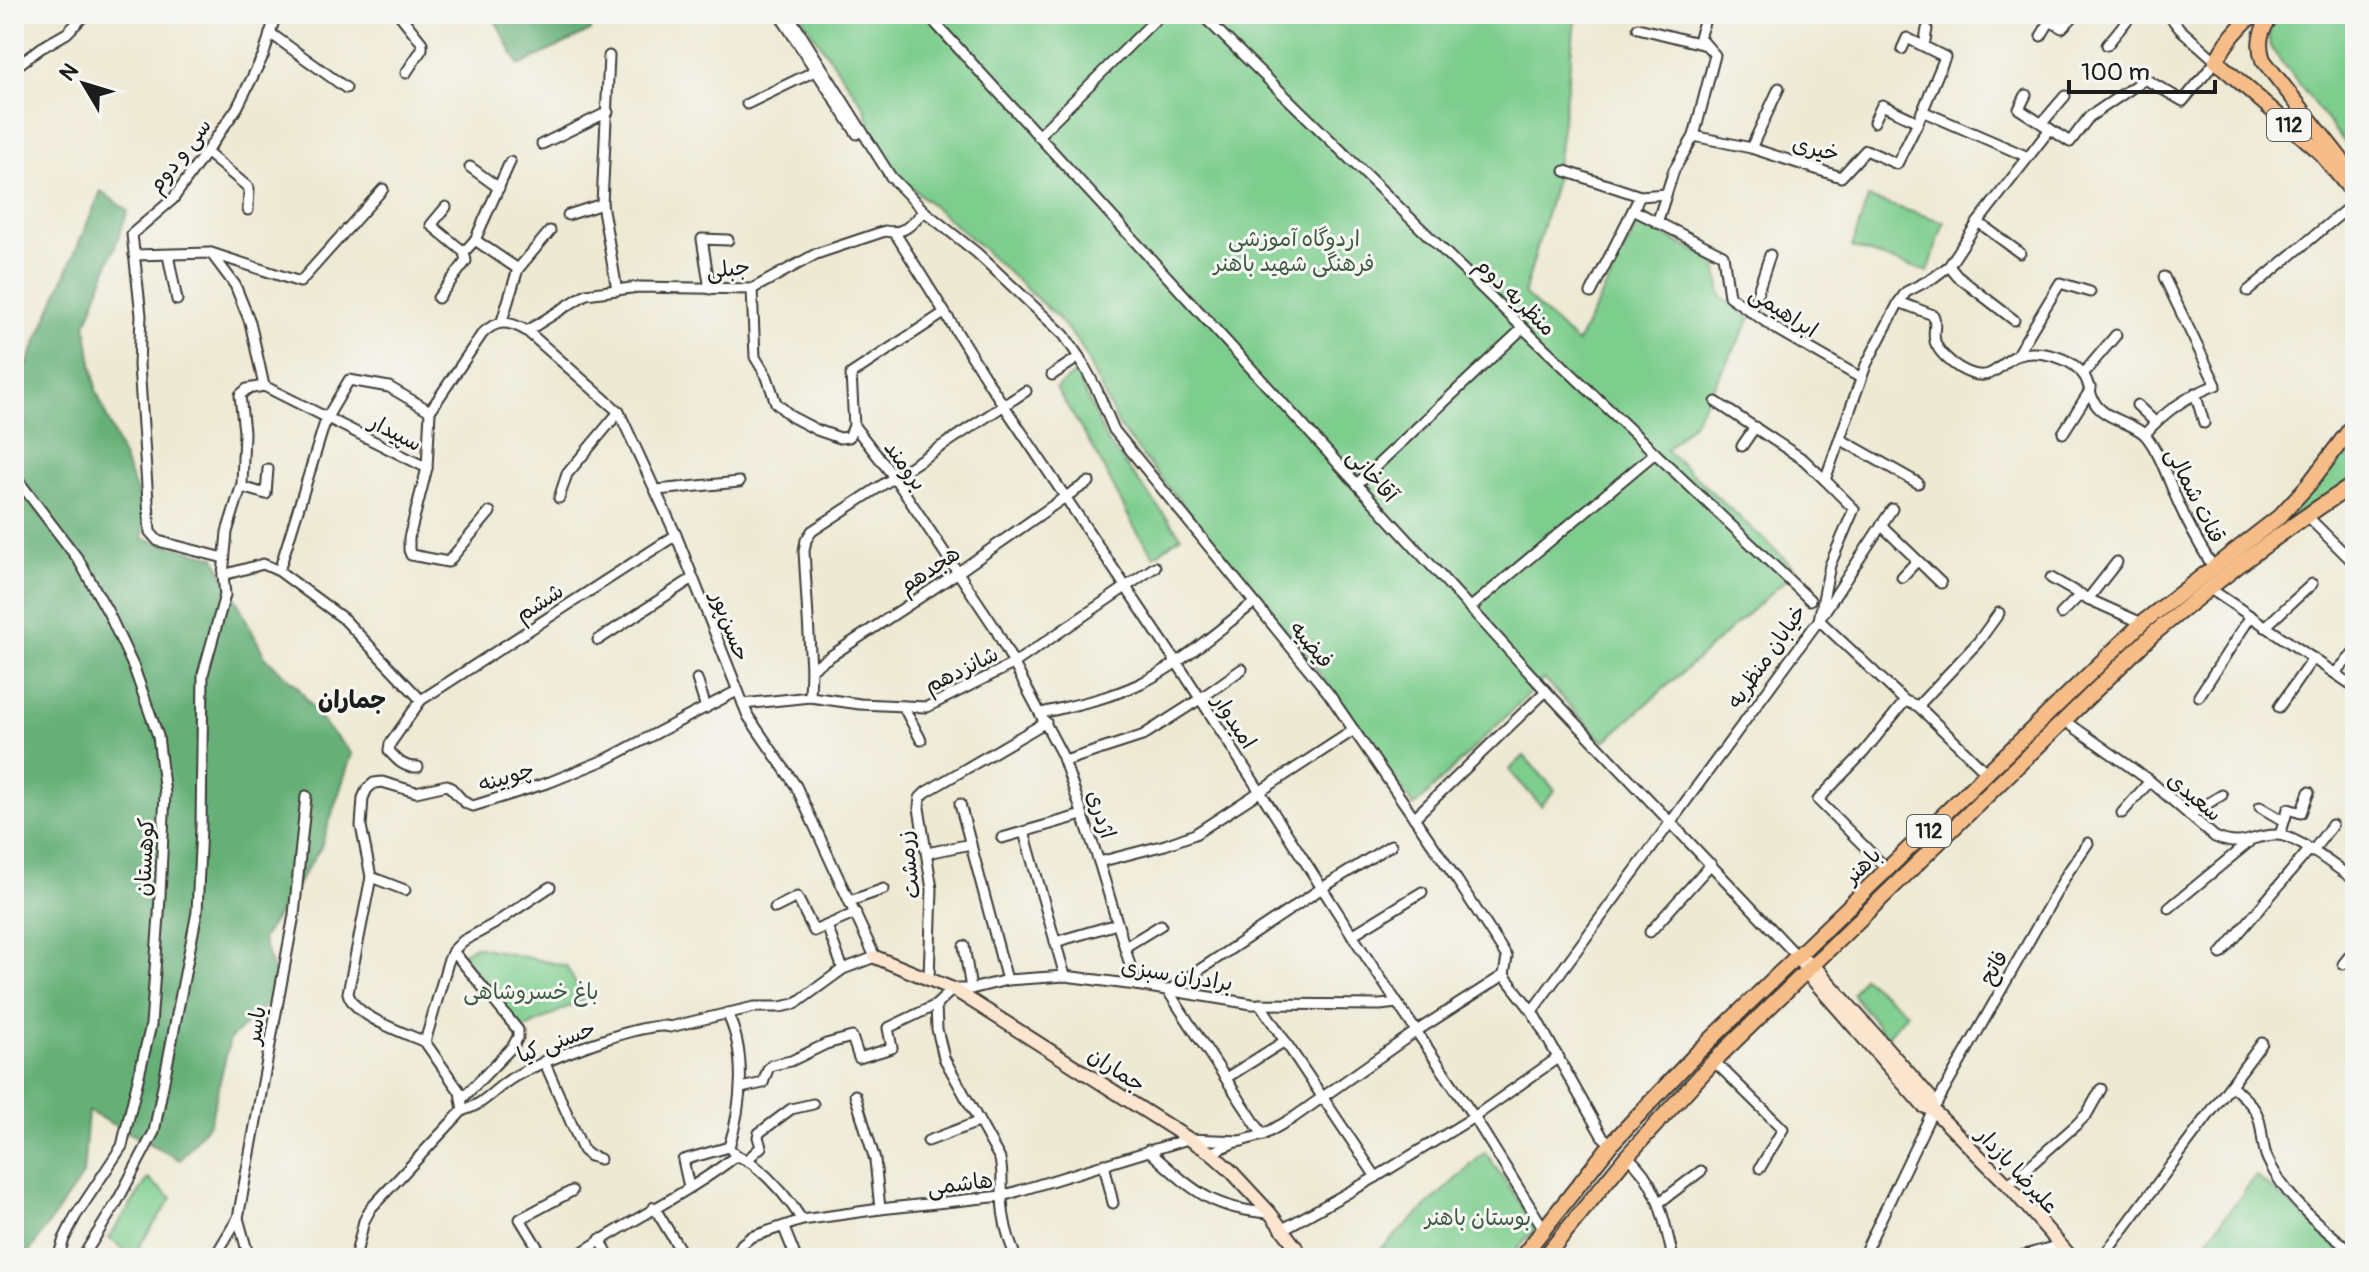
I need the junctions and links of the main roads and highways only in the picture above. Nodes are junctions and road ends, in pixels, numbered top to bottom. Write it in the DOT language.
graph roads {
  1 [pos="2264,17"];
  2 [pos="2355,177"];
  3 [pos="2355,195"];
  4 [pos="2355,423"];
  5 [pos="2355,484"];
  6 [pos="875,957"];
  7 [pos="1805,964"];
  8 [pos="1611,1144"];
  9 [pos="1627,1156"];
  10 [pos="1304,1258"];
  11 [pos="1521,1258"];
  12 [pos="1544,1258"];
  13 [pos="2072,1258"];
  1 -- 2 [label="main road, 112"];
  1 -- 3 [label="main road, 112"];
  4 -- 7 [label="main road, باهنر / 112"];
  5 -- 7 [label="main road, باهنر / 112"];
  6 -- 10 [label="main road, جماران"];
  7 -- 8 [label="main road, باهنر / 112"];
  7 -- 9 [label="main road, باهنر / 112"];
  7 -- 13 [label="main road, علیرضا بازدار"];
  8 -- 9 [label="main road"];
  8 -- 11 [label="main road, باهنر / 112"];
  9 -- 12 [label="main road, باهنر / 112"];
}
